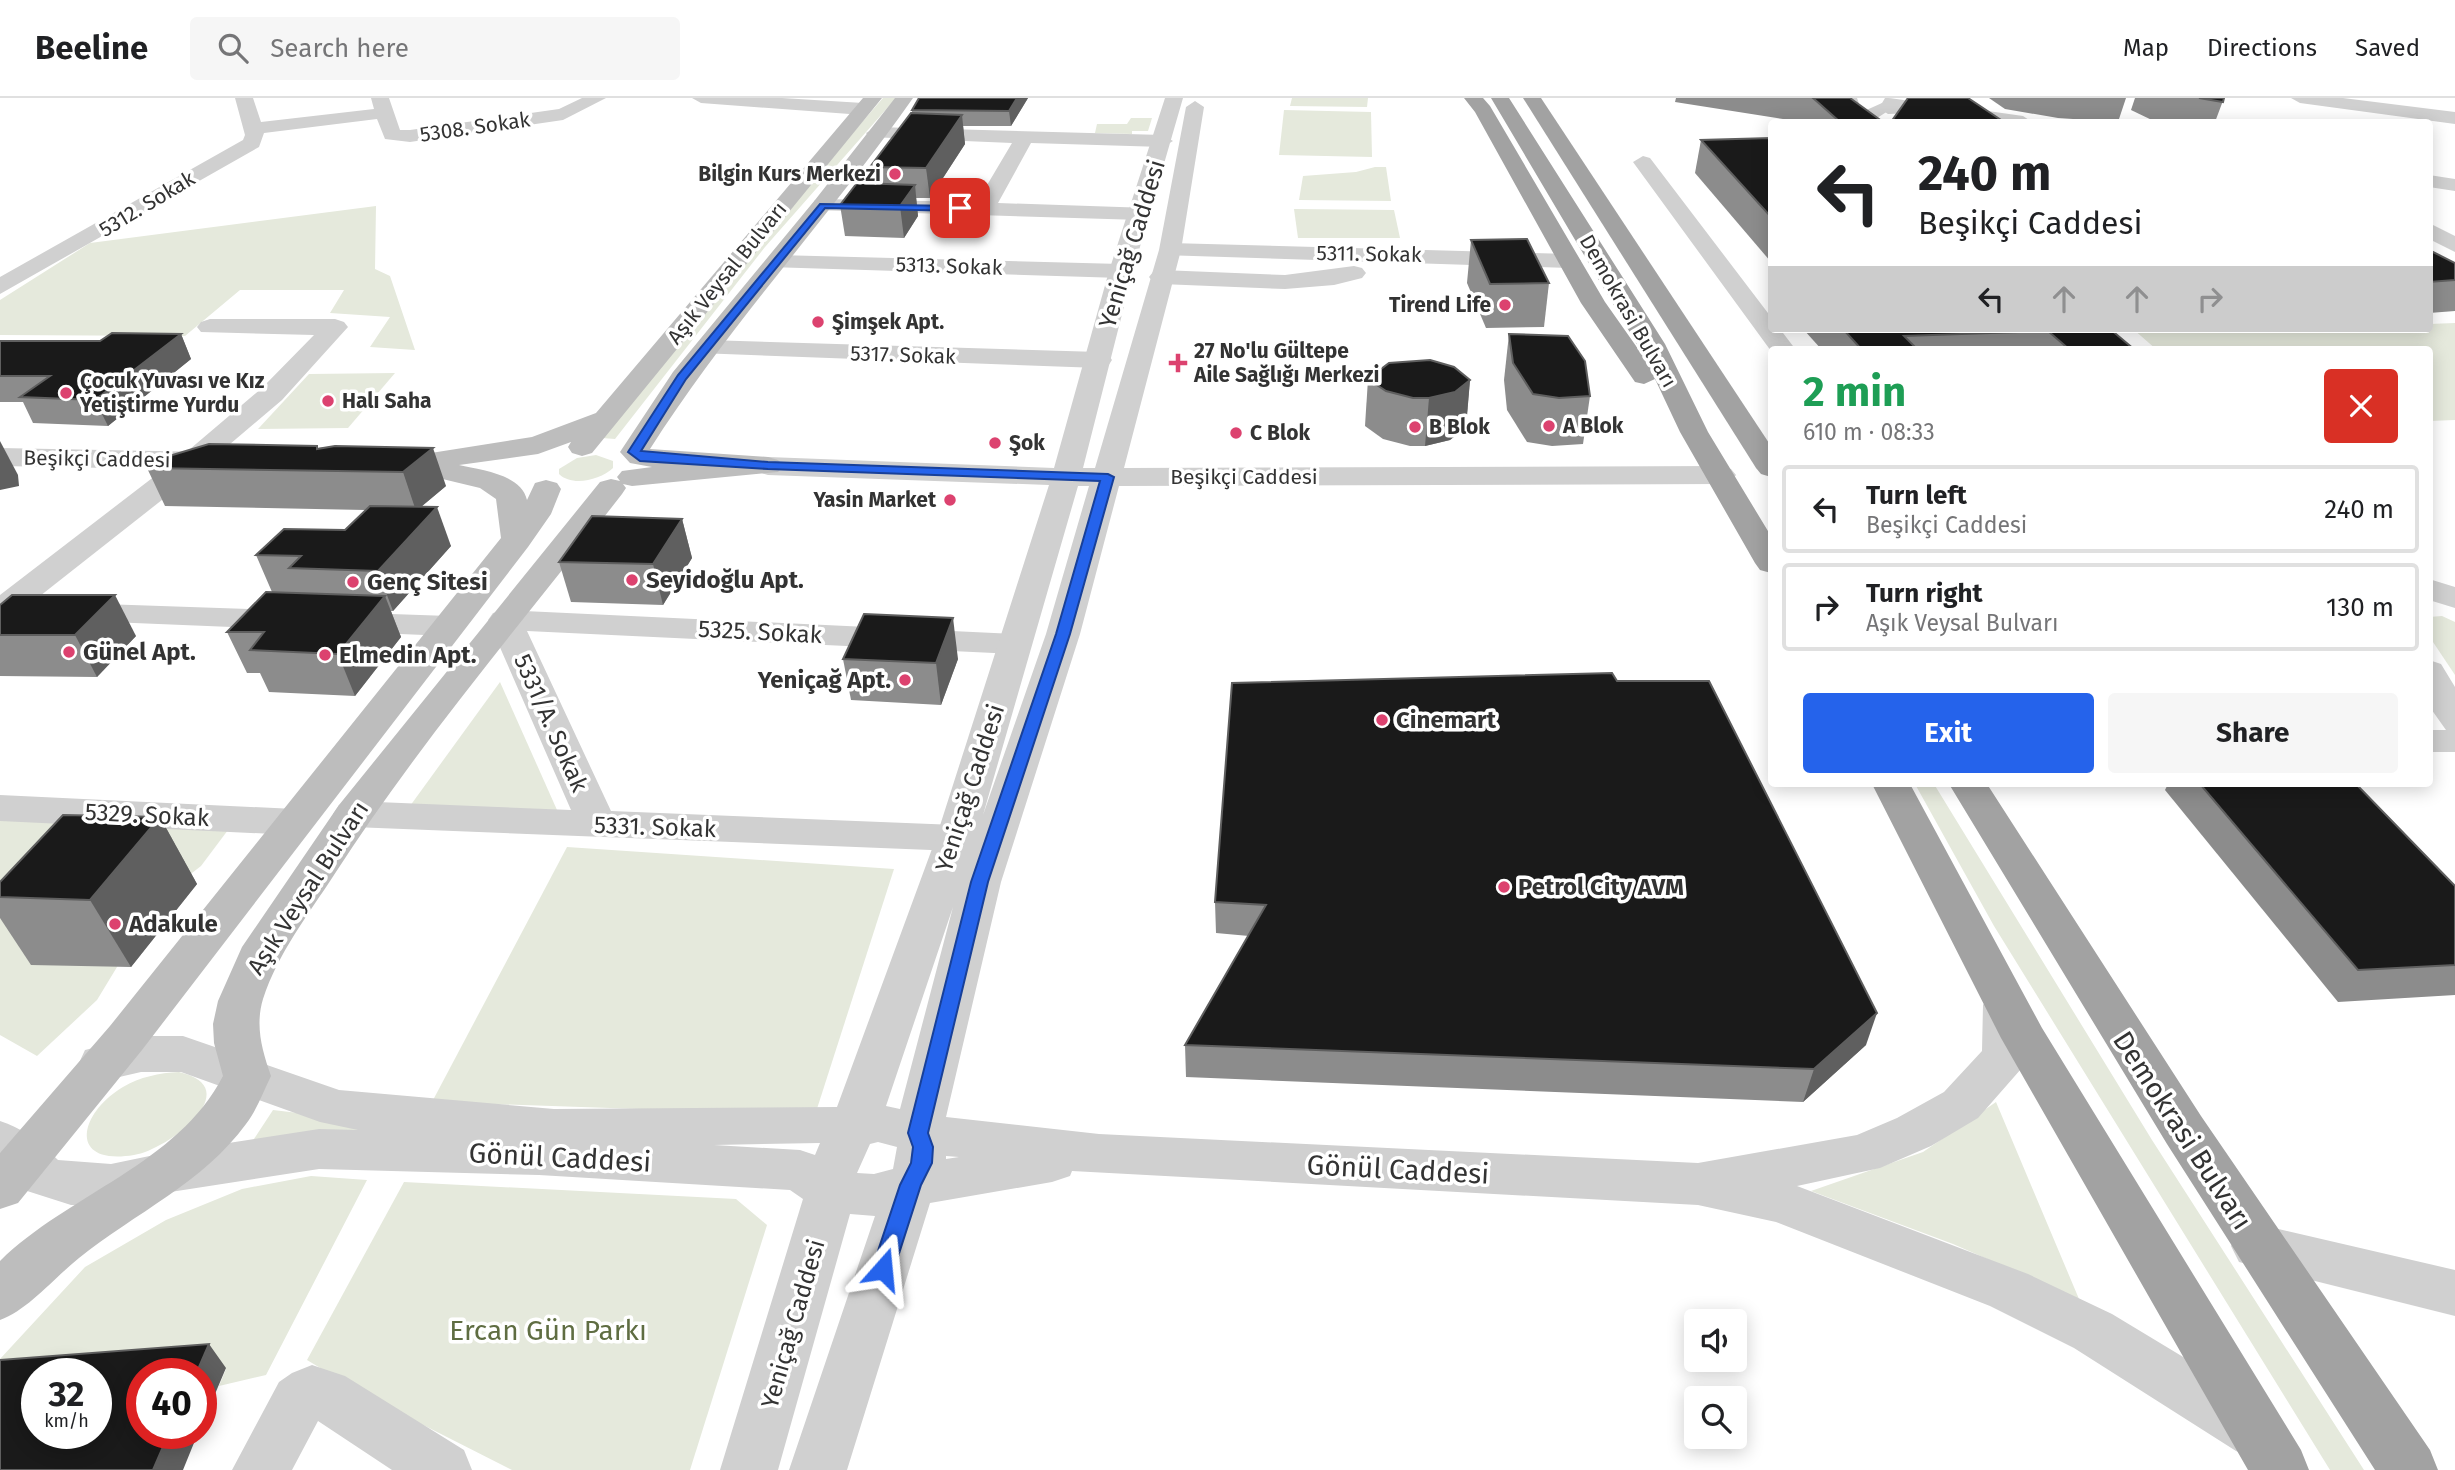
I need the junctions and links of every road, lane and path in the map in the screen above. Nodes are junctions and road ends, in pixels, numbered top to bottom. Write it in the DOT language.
graph roads {
  1 [pos="244,98"];
  2 [pos="597,98"];
  3 [pos="701,98"];
  4 [pos="904,98"];
  5 [pos="1174,98"];
  6 [pos="1197,98"];
  7 [pos="1473,98"];
  8 [pos="1500,98"];
  9 [pos="1532,98"];
  10 [pos="1556,98"];
  11 [pos="1845,99"];
  12 [pos="1889,103"];
  13 [pos="868,104"];
  14 [pos="382,106"];
  15 [pos="2292,106"];
  16 [pos="2455,118"];
  17 [pos="1858,119"];
  18 [pos="1865,119"];
  19 [pos="2002,119"];
  20 [pos="253,129"];
  21 [pos="876,133"];
  22 [pos="1024,138"];
  23 [pos="1163,141"];
  24 [pos="1591,151"];
  25 [pos="1643,162"];
  26 [pos="2433,182"];
  27 [pos="2455,185"];
  28 [pos="823,205"];
  29 [pos="984,209"];
  30 [pos="1141,213"];
  31 [pos="2433,232"];
  32 [pos="2455,245"];
  33 [pos="1569,261"];
  34 [pos="777,262"];
  35 [pos="1165,263"];
  36 [pos="1121,271"];
  37 [pos="12,273"];
  38 [pos="0,287"];
  39 [pos="1768,291"];
  40 [pos="1753,300"];
  41 [pos="1768,325"];
  42 [pos="210,327"];
  43 [pos="1717,345"];
  44 [pos="707,348"];
  45 [pos="1099,360"];
  46 [pos="608,417"];
  47 [pos="1694,432"];
  48 [pos="1750,433"];
  49 [pos="0,457"];
  50 [pos="193,461"];
  51 [pos="233,462"];
  52 [pos="1768,463"];
  53 [pos="390,465"];
  54 [pos="768,466"];
  55 [pos="555,467"];
  56 [pos="629,468"];
  57 [pos="1720,475"];
  58 [pos="1066,477"];
  59 [pos="1108,477"];
  60 [pos="517,540"];
  61 [pos="1768,558"];
  62 [pos="2433,590"];
  63 [pos="2455,598"];
  64 [pos="1,611"];
  65 [pos="505,620"];
  66 [pos="449,626"];
  67 [pos="1015,644"];
  68 [pos="2433,679"];
  69 [pos="2455,721"];
  70 [pos="2433,741"];
  71 [pos="2455,741"];
  72 [pos="1893,787"];
  73 [pos="1970,787"];
  74 [pos="0,808"];
  75 [pos="353,814"];
  76 [pos="295,822"];
  77 [pos="597,825"];
  78 [pos="956,838"];
  79 [pos="2006,1005"];
  80 [pos="102,1063"];
  81 [pos="247,1076"];
  82 [pos="854,1128"];
  83 [pos="918,1133"];
  84 [pos="1099,1154"];
  85 [pos="8,1162"];
  86 [pos="164,1173"];
  87 [pos="1698,1184"];
  88 [pos="910,1185"];
  89 [pos="831,1191"];
  90 [pos="2257,1246"];
  91 [pos="2455,1293"];
  92 [pos="0,1297"];
  93 [pos="2270,1452"];
  94 [pos="261,1470"];
  95 [pos="443,1470"];
  96 [pos="748,1470"];
  97 [pos="818,1470"];
  98 [pos="2409,1470"];
  1 -- 20 [label="street"];
  2 -- 14 [label="street, 5308. Sokak"];
  3 -- 13 [label="street"];
  4 -- 21 [label="main road, Aşık Veysal Bulvarı"];
  5 -- 23 [label="street, Yeniçağ Caddesi"];
  6 -- 35 [label="street, Yeniçağ Caddesi"];
  7 -- 33 [label="highway"];
  8 -- 47 [label="highway, Demokrasi Bulvarı"];
  9 -- 48 [label="highway, Demokrasi Bulvarı"];
  10 -- 24 [label="highway"];
  11 -- 12 [label="street"];
  11 -- 17 [label="street"];
  12 -- 18 [label="street"];
  12 -- 19 [label="street"];
  13 -- 46 [label="main road, Aşık Veysal Bulvarı"];
  14 -- 20 [label="street"];
  15 -- 16 [label="street"];
  20 -- 37 [label="street, 5312. Sokak"];
  21 -- 22 [label="street"];
  21 -- 28 [label="main road, Aşık Veysal Bulvarı"];
  22 -- 23 [label="street"];
  22 -- 29 [label="street"];
  23 -- 30 [label="street, Yeniçağ Caddesi"];
  25 -- 40 [label="street"];
  26 -- 27 [label="street"];
  28 -- 29 [label="street"];
  28 -- 34 [label="main road, Aşık Veysal Bulvarı"];
  29 -- 30 [label="street"];
  30 -- 36 [label="street, Yeniçağ Caddesi"];
  31 -- 32 [label="street"];
  33 -- 35 [label="street, 5311. Sokak"];
  33 -- 47 [label="highway"];
  34 -- 36 [label="street, 5313. Sokak"];
  34 -- 44 [label="main road, Aşık Veysal Bulvarı"];
  35 -- 59 [label="street, Yeniçağ Caddesi"];
  36 -- 45 [label="street, Yeniçağ Caddesi"];
  37 -- 38 [label="street, 5312. Sokak"];
  39 -- 40 [label="street"];
  40 -- 41 [label="street"];
  42 -- 50 [label="street"];
  43 -- 48 [label="highway"];
  44 -- 45 [label="street, 5317. Sokak"];
  44 -- 56 [label="main road, Aşık Veysal Bulvarı"];
  45 -- 58 [label="street, Yeniçağ Caddesi"];
  46 -- 53 [label="main road"];
  46 -- 55 [label="main road, Aşık Veysal Bulvarı"];
  47 -- 57 [label="highway, Demokrasi Bulvarı"];
  48 -- 52 [label="highway, Demokrasi Bulvarı"];
  49 -- 50 [label="street, Beşikçi Caddesi"];
  50 -- 51 [label="street, Beşikçi Caddesi"];
  50 -- 64 [label="street"];
  53 -- 55 [label="main road"];
  53 -- 60 [label="main road"];
  54 -- 56 [label="main road, Beşikçi Caddesi"];
  54 -- 58 [label="street, Beşikçi Caddesi"];
  55 -- 56 [label="main road"];
  55 -- 56 [label="main road"];
  55 -- 60 [label="main road, Aşık Veysal Bulvarı"];
  56 -- 65 [label="main road, Aşık Veysal Bulvarı"];
  57 -- 59 [label="street, Beşikçi Caddesi"];
  57 -- 61 [label="highway, Demokrasi Bulvarı"];
  58 -- 59 [label="street, Beşikçi Caddesi"];
  58 -- 67 [label="street, Yeniçağ Caddesi"];
  59 -- 83 [label="street, Yeniçağ Caddesi"];
  60 -- 66 [label="main road, Aşık Veysal Bulvarı"];
  62 -- 63 [label="street"];
  64 -- 66 [label="street"];
  65 -- 67 [label="street, 5325. Sokak"];
  65 -- 75 [label="main road, Aşık Veysal Bulvarı"];
  65 -- 77 [label="street, 5331/A. Sokak"];
  66 -- 76 [label="main road, Aşık Veysal Bulvarı"];
  67 -- 78 [label="street, Yeniçağ Caddesi"];
  68 -- 69 [label="street"];
  70 -- 71 [label="street"];
  72 -- 79 [label="highway"];
  73 -- 90 [label="highway, Demokrasi Bulvarı"];
  74 -- 76 [label="street, 5329. Sokak"];
  75 -- 77 [label="street, 5331. Sokak"];
  75 -- 81 [label="main road, Aşık Veysal Bulvarı"];
  76 -- 80 [label="main road, Aşık Veysal Bulvarı"];
  77 -- 78 [label="street, 5331. Sokak"];
  78 -- 82 [label="street, Yeniçağ Caddesi"];
  79 -- 87 [label="street"];
  79 -- 93 [label="highway"];
  80 -- 81 [label="street, Gönül Caddesi"];
  80 -- 85 [label="main road, Aşık Veysal Bulvarı"];
  81 -- 82 [label="street, Gönül Caddesi"];
  81 -- 86 [label="main road"];
  82 -- 83 [label="street, Gönül Caddesi"];
  82 -- 89 [label="street, Yeniçağ Caddesi"];
  83 -- 84 [label="street, Gönül Caddesi"];
  83 -- 88 [label="street, Yeniçağ Caddesi"];
  84 -- 87 [label="street, Gönül Caddesi"];
  84 -- 88 [label="street, Gönül Caddesi"];
  85 -- 86 [label="street, Gönül Caddesi"];
  86 -- 89 [label="street, Gönül Caddesi"];
  86 -- 92 [label="main road"];
  87 -- 93 [label="street"];
  88 -- 89 [label="street, Gönül Caddesi"];
  88 -- 97 [label="street, Yeniçağ Caddesi"];
  89 -- 96 [label="street, Yeniçağ Caddesi"];
  90 -- 91 [label="street"];
  90 -- 98 [label="highway, Demokrasi Bulvarı"];
  94 -- 95 [label="street"];
}
